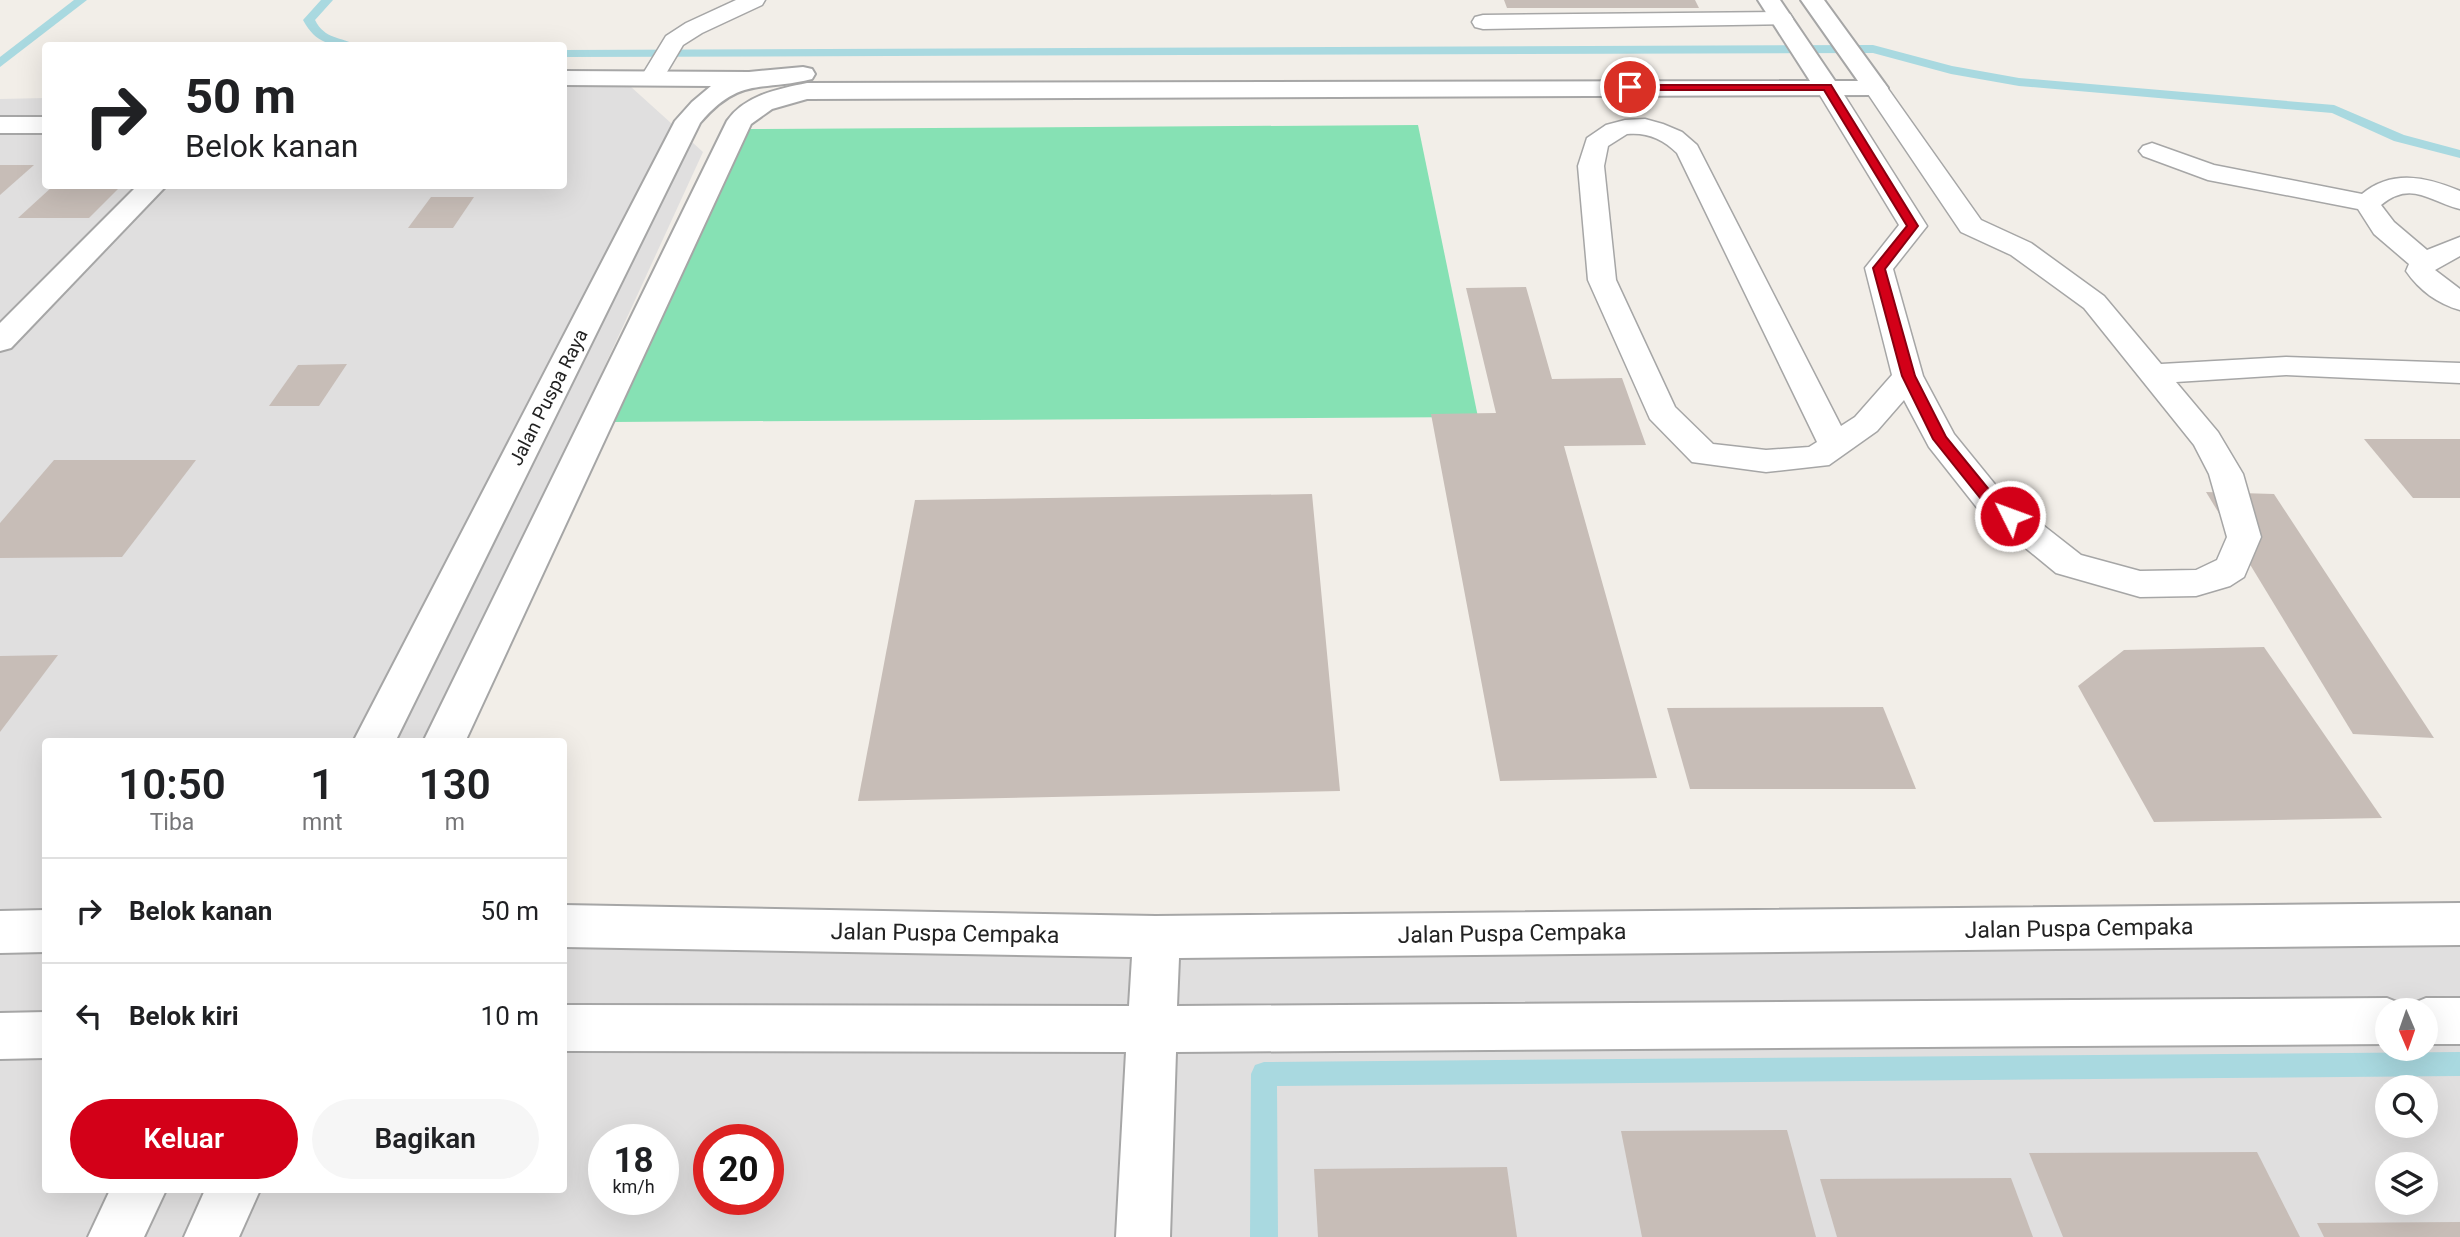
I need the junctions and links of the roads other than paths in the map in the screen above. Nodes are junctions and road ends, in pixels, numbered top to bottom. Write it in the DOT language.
graph roads {
  1 [pos="754,0"];
  2 [pos="1812,0"];
  3 [pos="1776,10"];
  4 [pos="1483,22"];
  5 [pos="653,77"];
  6 [pos="567,78"];
  7 [pos="1821,78"];
  8 [pos="1869,78"];
  9 [pos="762,88"];
  10 [pos="688,121"];
  11 [pos="740,121"];
  12 [pos="0,125"];
  13 [pos="42,125"];
  14 [pos="2152,152"];
  15 [pos="149,189"];
  16 [pos="2460,201"];
  17 [pos="2367,203"];
  18 [pos="1913,226"];
  19 [pos="1971,226"];
  20 [pos="2460,245"];
  21 [pos="2424,262"];
  22 [pos="2460,301"];
  23 [pos="0,341"];
  24 [pos="2460,373"];
  25 [pos="2153,374"];
  26 [pos="1908,376"];
  27 [pos="1835,444"];
  28 [pos="376,738"];
  29 [pos="446,738"];
  30 [pos="2460,924"];
  31 [pos="567,926"];
  32 [pos="42,931"];
  33 [pos="0,932"];
  34 [pos="1156,936"];
  35 [pos="2375,1021"];
  36 [pos="2438,1021"];
  37 [pos="2460,1021"];
  38 [pos="567,1028"];
  39 [pos="1152,1029"];
  40 [pos="42,1035"];
  41 [pos="0,1036"];
  42 [pos="137,1193"];
  43 [pos="232,1193"];
  44 [pos="115,1237"];
  45 [pos="211,1237"];
  46 [pos="1143,1237"];
  1 -- 5 [label="lane"];
  2 -- 8 [label="street"];
  3 -- 4 [label="lane"];
  3 -- 7 [label="street"];
  5 -- 6 [label="street"];
  5 -- 9 [label="street"];
  7 -- 8 [label="street"];
  7 -- 9 [label="street"];
  7 -- 18 [label="lane"];
  8 -- 19 [label="lane"];
  9 -- 10 [label="street, Jalan Puspa Raya"];
  9 -- 11 [label="street"];
  10 -- 11 [label="street"];
  10 -- 28 [label="street, Jalan Puspa Raya"];
  11 -- 29 [label="street"];
  12 -- 13 [label="street"];
  14 -- 17 [label="lane"];
  15 -- 23 [label="street"];
  16 -- 17 [label="lane"];
  17 -- 21 [label="lane"];
  18 -- 19 [label="lane"];
  18 -- 26 [label="lane"];
  19 -- 25 [label="lane"];
  20 -- 21 [label="lane"];
  21 -- 22 [label="lane"];
  24 -- 25 [label="lane"];
  25 -- 26 [label="lane"];
  26 -- 27 [label="lane"];
  27 -- 27 [label="lane"];
  30 -- 34 [label="street, Jalan Puspa Cempaka"];
  31 -- 34 [label="street, Jalan Puspa Cempaka"];
  32 -- 33 [label="street"];
  34 -- 39 [label="street"];
  35 -- 39 [label="street"];
  36 -- 37 [label="street"];
  38 -- 39 [label="street"];
  39 -- 46 [label="street"];
  40 -- 41 [label="street"];
  42 -- 44 [label="street"];
  43 -- 45 [label="street"];
}
